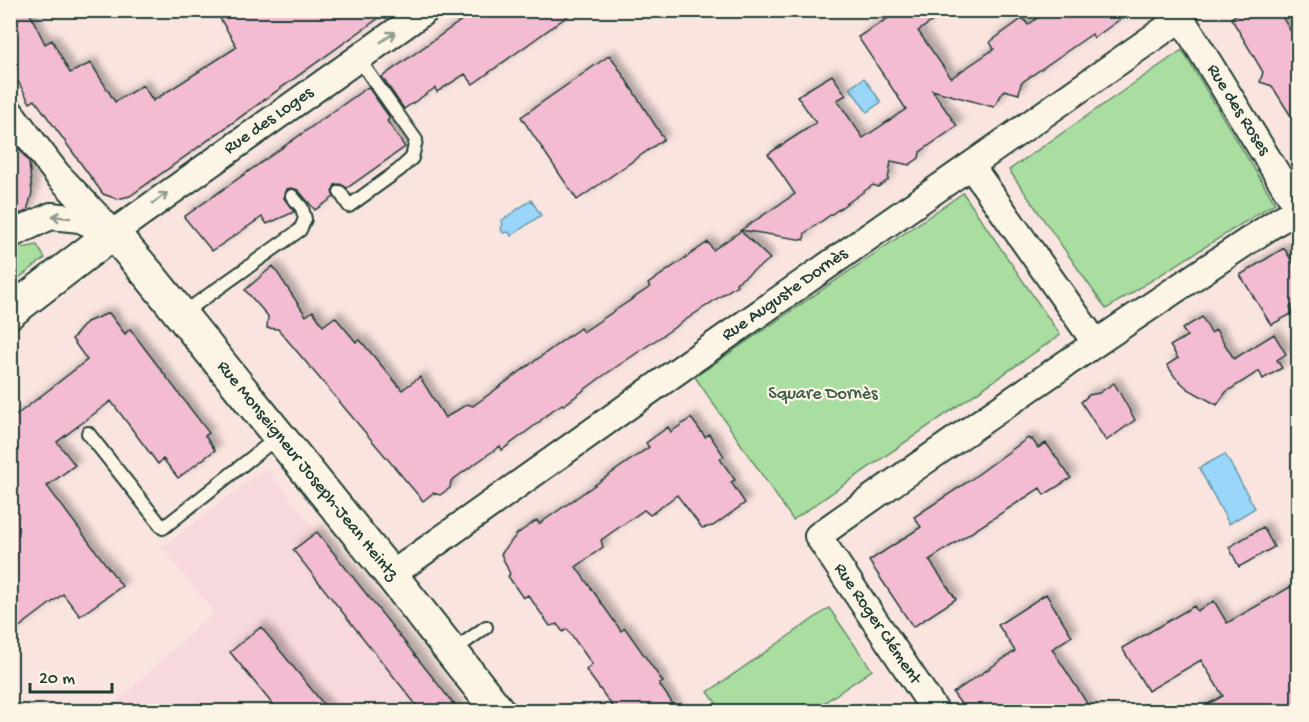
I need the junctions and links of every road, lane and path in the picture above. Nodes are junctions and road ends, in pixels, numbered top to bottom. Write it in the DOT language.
graph roads {
  1 [pos="426,10"];
  2 [pos="1180,14"];
  3 [pos="358,58"];
  4 [pos="10,112"];
  5 [pos="971,165"];
  6 [pos="340,192"];
  7 [pos="292,196"];
  8 [pos="1299,209"];
  9 [pos="113,233"];
  10 [pos="10,235"];
  11 [pos="10,312"];
  12 [pos="181,314"];
  13 [pos="1095,342"];
  14 [pos="88,433"];
  15 [pos="279,436"];
  16 [pos="391,575"];
  17 [pos="486,627"];
  18 [pos="452,652"];
  19 [pos="499,711"];
  20 [pos="936,711"];
  3 -- 1 [label="street, Rue des Loges, one-way"];
  2 -- 5 [label="street, Rue Auguste Dornès"];
  2 -- 8 [label="street, Rue des Roses"];
  3 -- 6 [label="lane"];
  9 -- 3 [label="street, Rue des Loges, one-way"];
  4 -- 9 [label="street"];
  5 -- 13 [label="street"];
  5 -- 16 [label="street, Rue Auguste Dornès"];
  7 -- 12 [label="lane"];
  8 -- 13 [label="street"];
  9 -- 10 [label="street, one-way"];
  9 -- 11 [label="street"];
  9 -- 12 [label="street, Rue Monseigneur Joseph-Jean Heintz"];
  12 -- 15 [label="street, Rue Monseigneur Joseph-Jean Heintz"];
  13 -- 20 [label="street, Rue Roger Clément"];
  14 -- 15 [label="lane"];
  15 -- 16 [label="street, Rue Monseigneur Joseph-Jean Heintz"];
  16 -- 18 [label="street, Rue Monseigneur Joseph-Jean Heintz"];
  17 -- 18 [label="lane"];
  18 -- 19 [label="street, Rue Monseigneur Joseph-Jean Heintz"];
}
